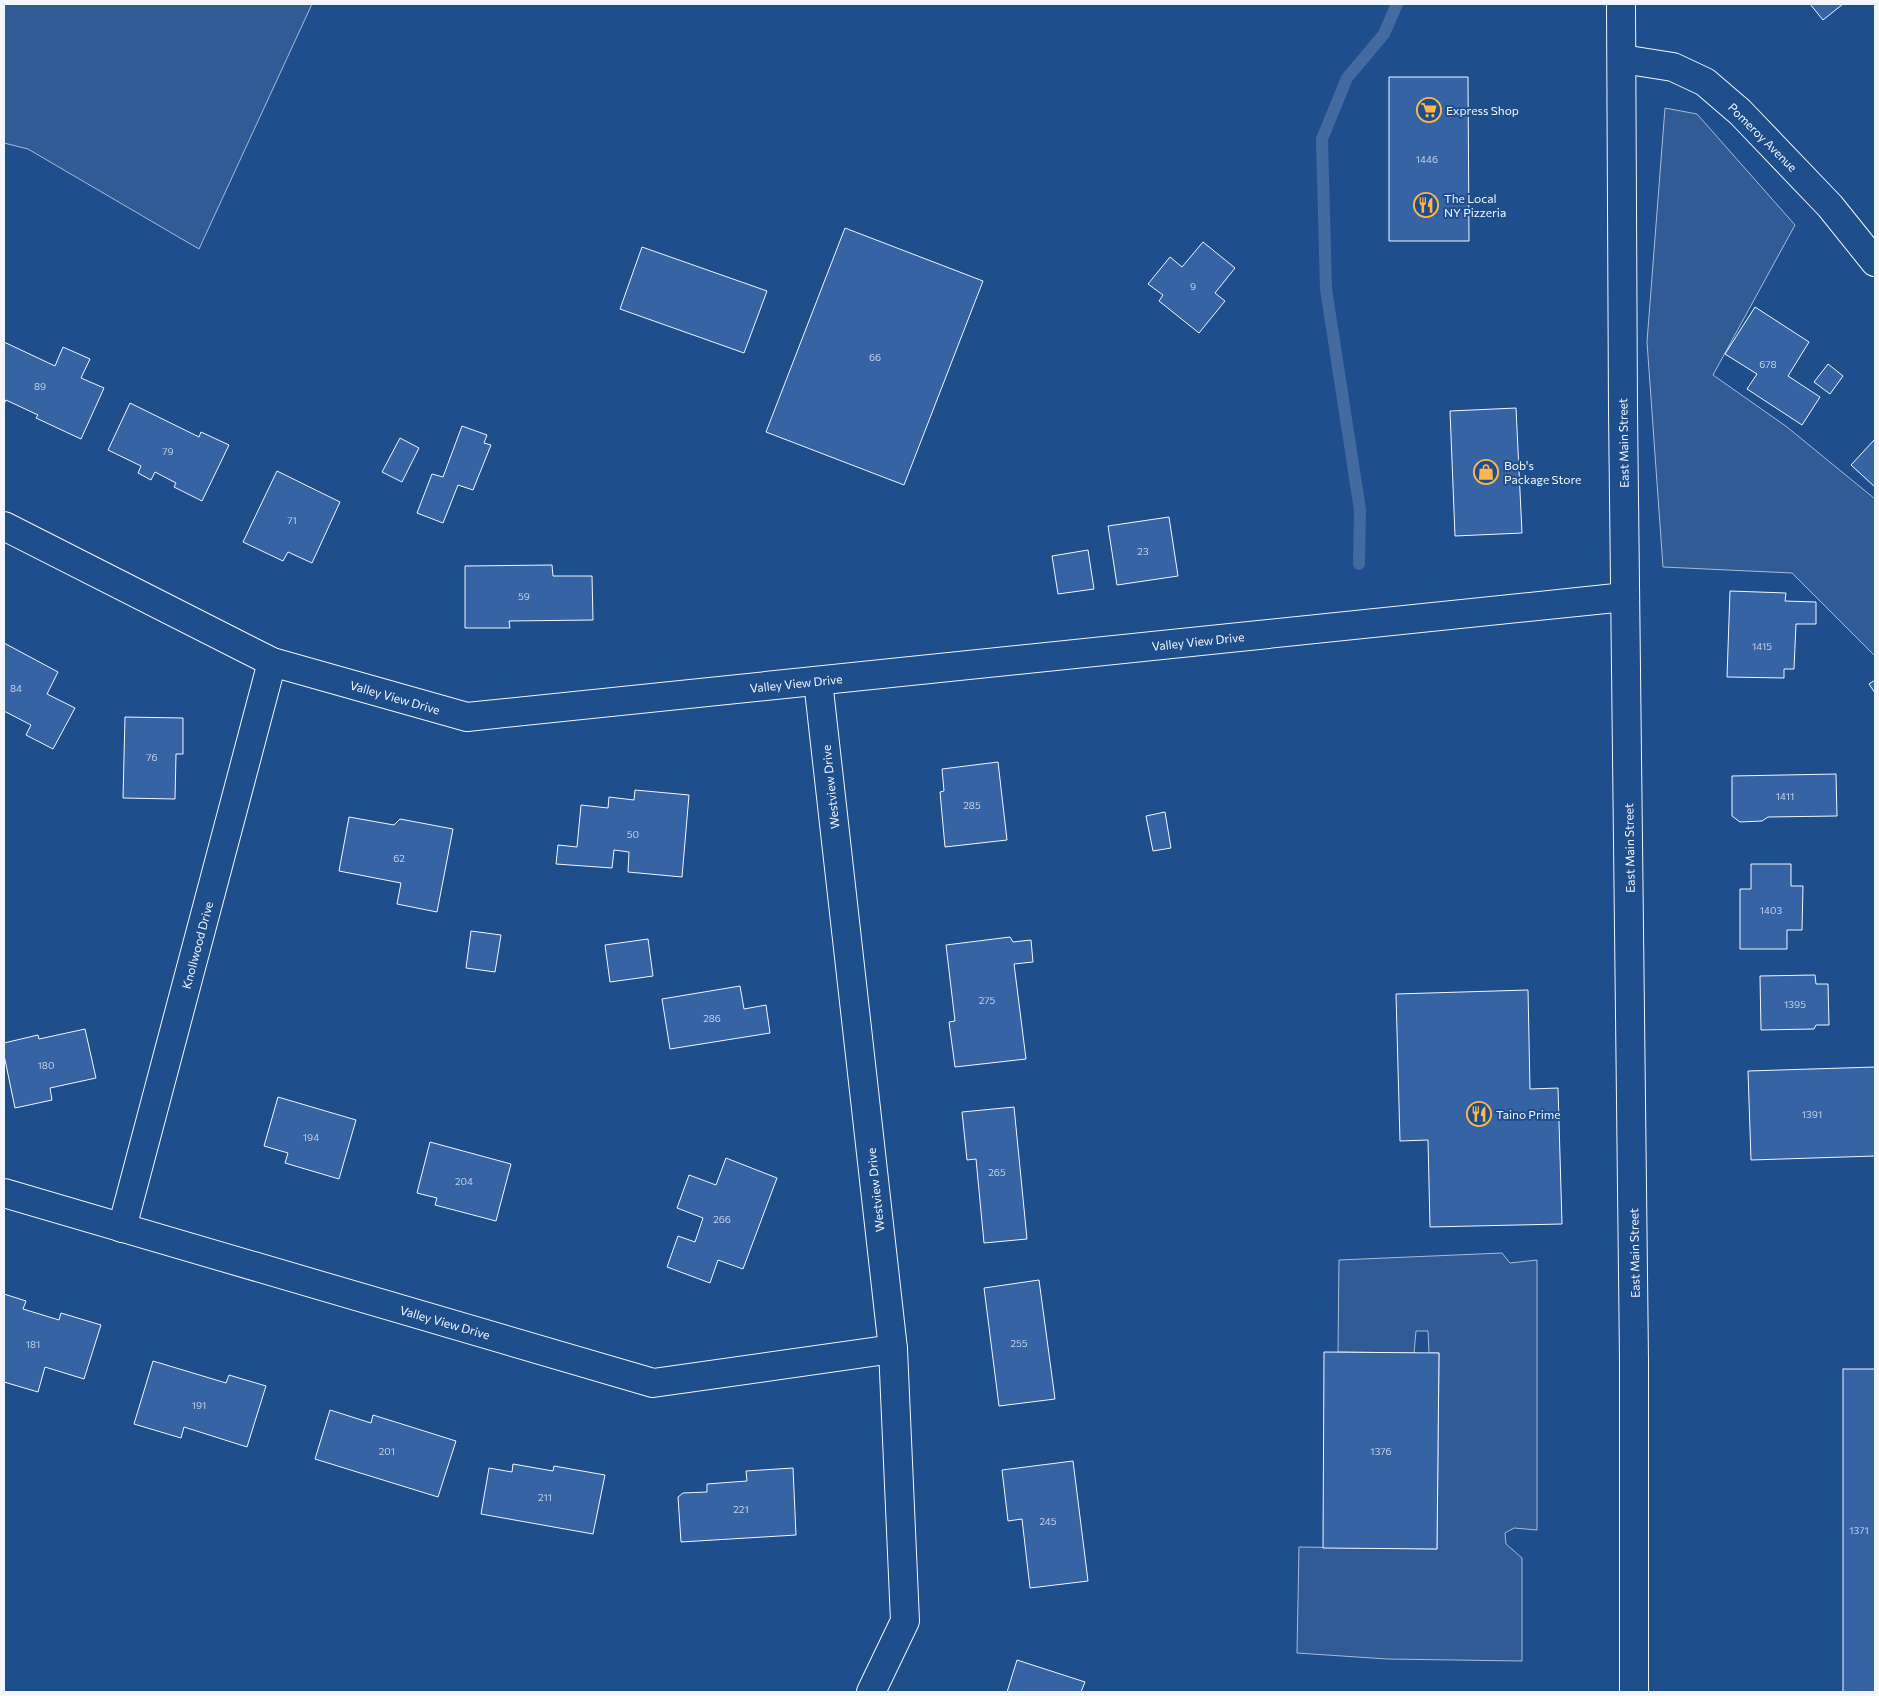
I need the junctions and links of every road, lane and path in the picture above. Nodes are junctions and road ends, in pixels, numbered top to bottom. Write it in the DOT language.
graph roads {
  1 [pos="1621,4"];
  2 [pos="1622,59"];
  3 [pos="1875,262"];
  4 [pos="4,526"];
  5 [pos="1625,597"];
  6 [pos="272,662"];
  7 [pos="818,681"];
  8 [pos="4,1193"];
  9 [pos="122,1228"];
  10 [pos="893,1349"];
  11 [pos="871,1692"];
  12 [pos="1634,1692"];
  1 -- 2 [label="street, East Main Street"];
  2 -- 3 [label="street, Pomeroy Avenue"];
  2 -- 5 [label="street, East Main Street"];
  4 -- 6 [label="street, Valley View Drive"];
  5 -- 7 [label="street, Valley View Drive"];
  5 -- 12 [label="street, East Main Street"];
  6 -- 7 [label="street, Valley View Drive"];
  6 -- 9 [label="street, Knollwood Drive"];
  7 -- 10 [label="street, Westview Drive"];
  8 -- 9 [label="street, Valley View Drive"];
  9 -- 10 [label="street, Valley View Drive"];
  10 -- 11 [label="street, Westview Drive"];
}
